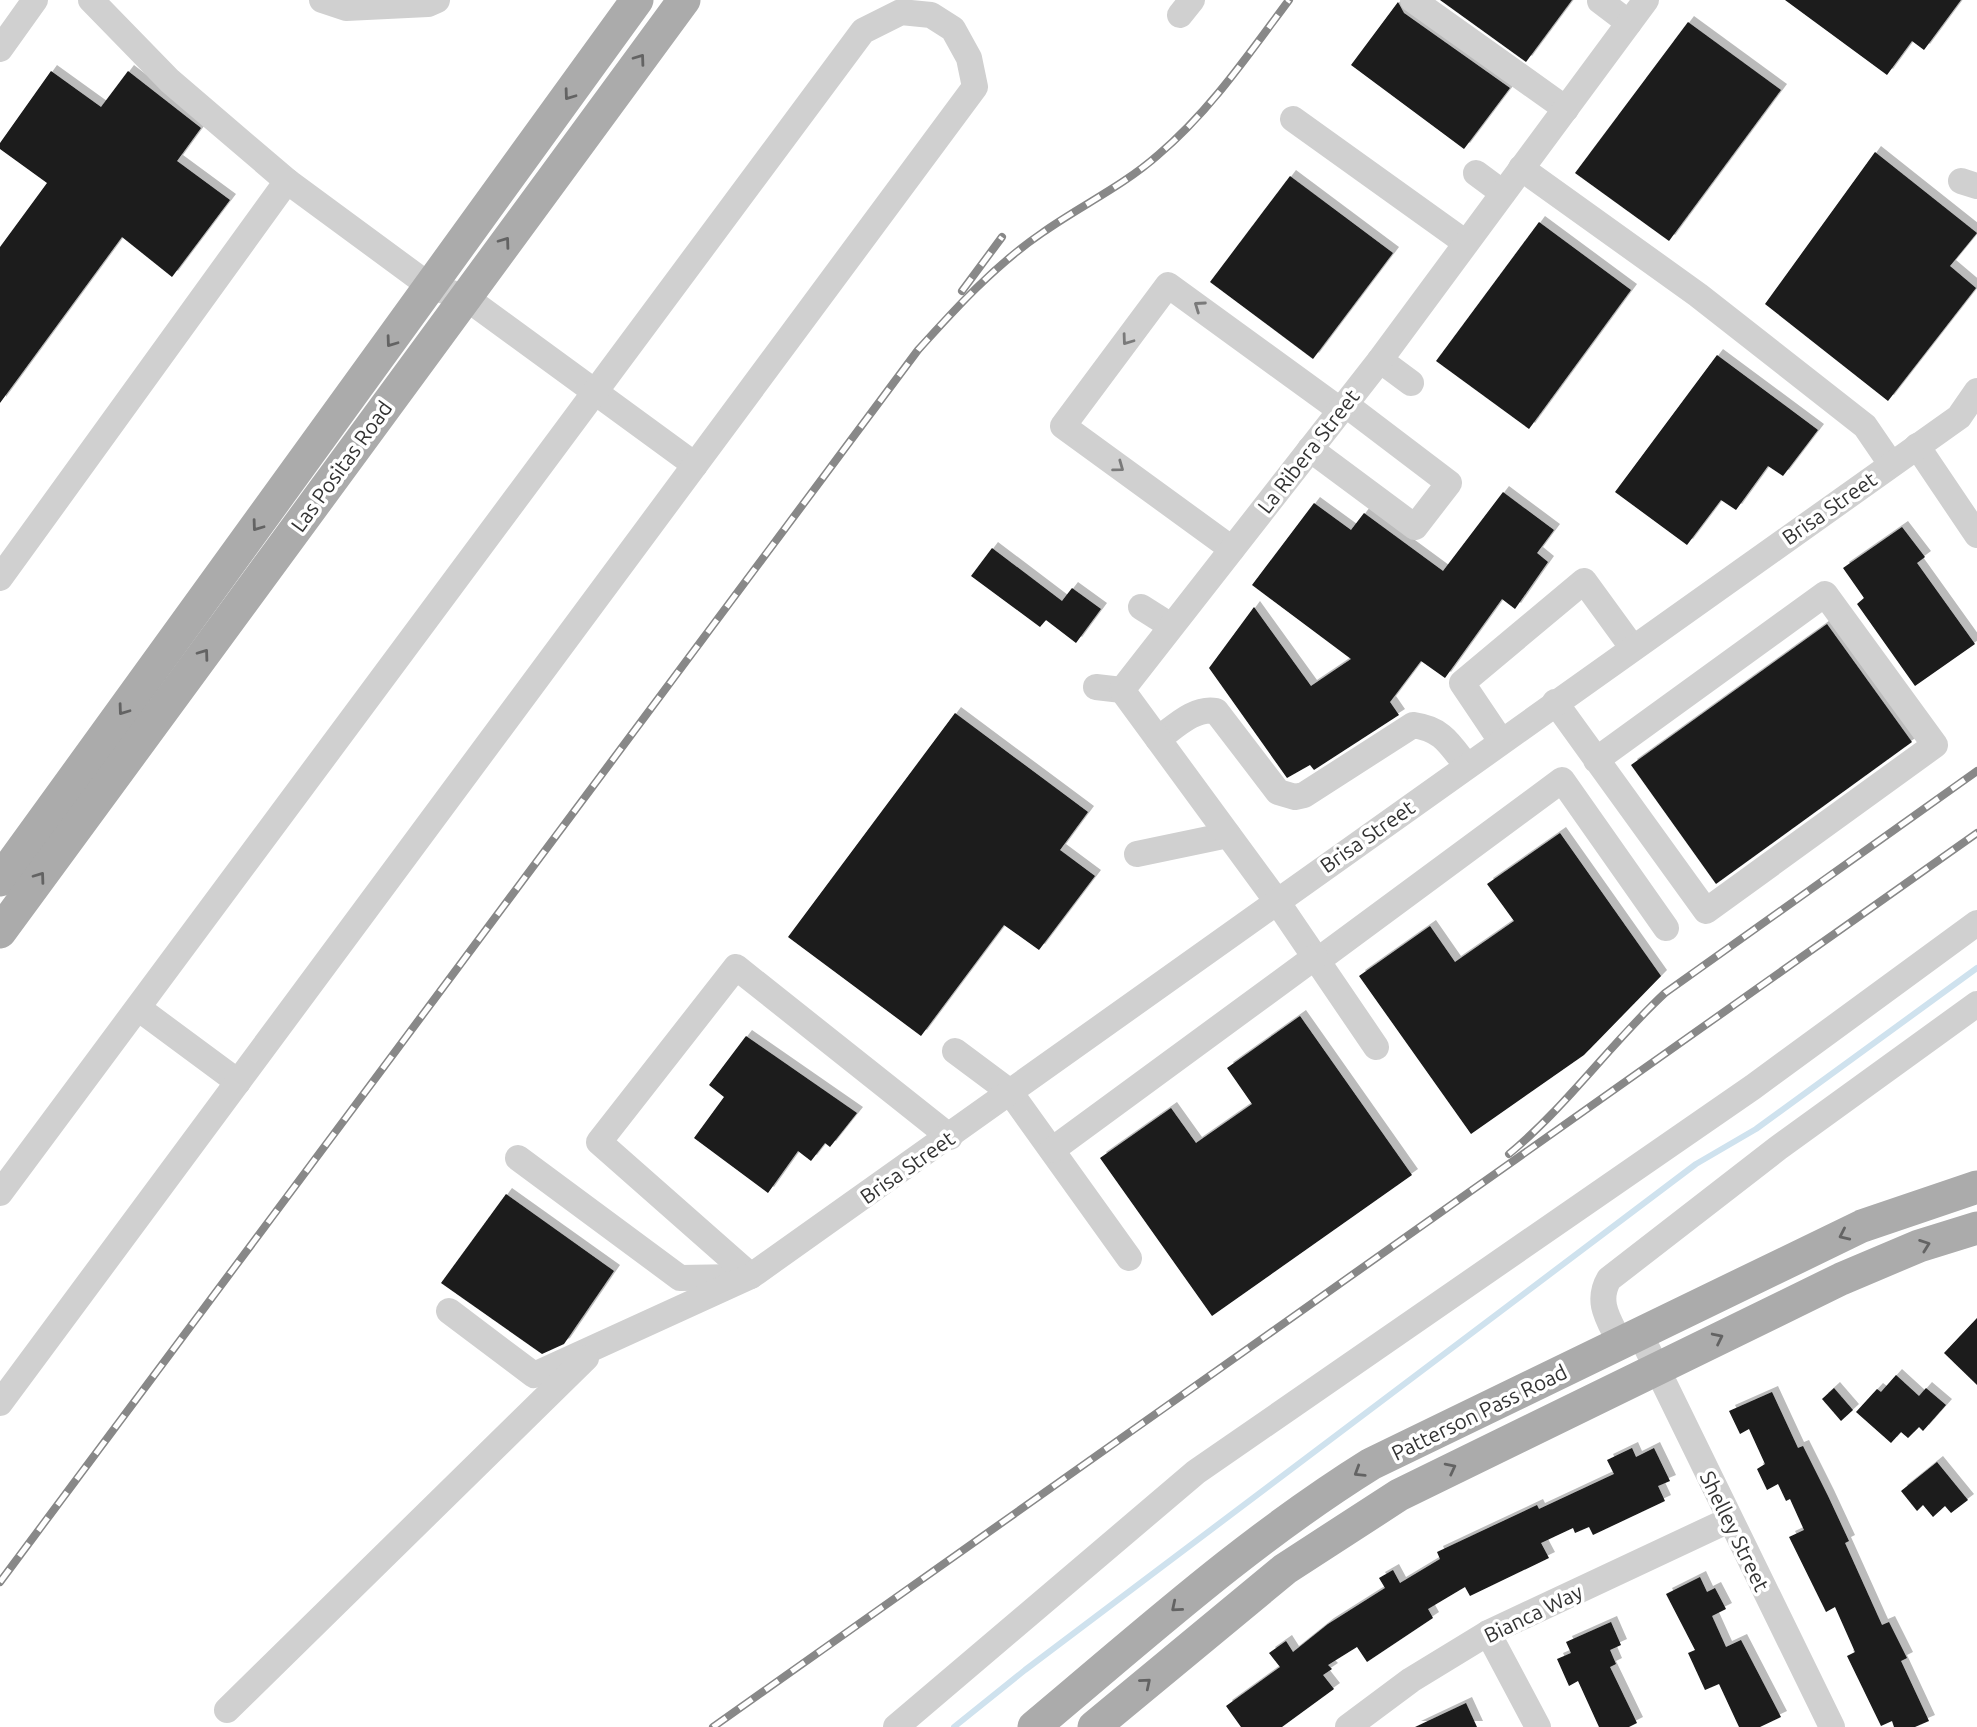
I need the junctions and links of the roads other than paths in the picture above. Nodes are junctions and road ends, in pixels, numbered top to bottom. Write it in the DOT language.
graph roads {
  1 [pos="35,0"];
  2 [pos="91,0"];
  3 [pos="322,0"];
  4 [pos="437,0"];
  5 [pos="637,0"];
  6 [pos="1413,0"];
  7 [pos="1646,0"];
  8 [pos="1600,1"];
  9 [pos="674,3"];
  10 [pos="1629,23"];
  11 [pos="0,49"];
  12 [pos="1566,108"];
  13 [pos="1293,119"];
  14 [pos="1521,168"];
  15 [pos="1476,173"];
  16 [pos="287,181"];
  17 [pos="1503,193"];
  18 [pos="1466,243"];
  19 [pos="431,287"];
  20 [pos="465,297"];
  21 [pos="1380,360"];
  22 [pos="1411,383"];
  23 [pos="1977,391"];
  24 [pos="596,393"];
  25 [pos="1342,407"];
  26 [pos="1917,446"];
  27 [pos="1310,449"];
  28 [pos="1891,464"];
  29 [pos="695,465"];
  30 [pos="1977,535"];
  31 [pos="1232,549"];
  32 [pos="0,578"];
  33 [pos="1141,607"];
  34 [pos="1171,626"];
  35 [pos="1632,647"];
  36 [pos="1555,702"];
  37 [pos="1158,739"];
  38 [pos="1501,741"];
  39 [pos="1596,760"];
  40 [pos="1466,765"];
  41 [pos="1228,835"];
  42 [pos="1137,854"];
  43 [pos="0,880"];
  44 [pos="1276,901"];
  45 [pos="1977,923"];
  46 [pos="1666,928"];
  47 [pos="0,932"];
  48 [pos="1316,959"];
  49 [pos="1977,1004"];
  50 [pos="138,1008"];
  51 [pos="1376,1047"];
  52 [pos="955,1051"];
  53 [pos="238,1082"];
  54 [pos="1010,1092"];
  55 [pos="950,1138"];
  56 [pos="1052,1150"];
  57 [pos="518,1158"];
  58 [pos="1977,1187"];
  59 [pos="0,1193"];
  60 [pos="1977,1228"];
  61 [pos="1129,1258"];
  62 [pos="751,1276"];
  63 [pos="449,1311"];
  64 [pos="1630,1338"];
  65 [pos="600,1345"];
  66 [pos="1656,1368"];
  67 [pos="0,1403"];
  68 [pos="1730,1521"];
  69 [pos="1488,1633"];
  70 [pos="227,1710"];
  71 [pos="896,1727"];
  72 [pos="1034,1727"];
  73 [pos="1094,1727"];
  74 [pos="1348,1727"];
  75 [pos="1538,1727"];
  76 [pos="1832,1727"];
  1 -- 11 [label="street"];
  2 -- 16 [label="street"];
  3 -- 4 [label="street"];
  5 -- 19 [label="main road, Las Positas Road, one-way"];
  6 -- 12 [label="street"];
  7 -- 10 [label="street, La Ribera Street"];
  8 -- 10 [label="street"];
  20 -- 9 [label="main road, Las Positas Road, one-way"];
  10 -- 12 [label="street, La Ribera Street"];
  12 -- 14 [label="street, La Ribera Street"];
  13 -- 18 [label="street"];
  14 -- 17 [label="street, La Ribera Street"];
  14 -- 28 [label="street"];
  15 -- 17 [label="street"];
  16 -- 19 [label="street"];
  16 -- 32 [label="street"];
  17 -- 18 [label="street, La Ribera Street"];
  18 -- 21 [label="street, La Ribera Street"];
  19 -- 20 [label="street"];
  19 -- 43 [label="main road, Las Positas Road, one-way"];
  20 -- 24 [label="street"];
  47 -- 20 [label="main road, Las Positas Road, one-way"];
  21 -- 22 [label="street"];
  21 -- 25 [label="street, La Ribera Street"];
  23 -- 26 [label="street, Brisa Street"];
  24 -- 29 [label="street"];
  24 -- 29 [label="street"];
  24 -- 50 [label="street"];
  25 -- 27 [label="street, La Ribera Street"];
  25 -- 27 [label="street"];
  25 -- 31 [label="street, one-way"];
  26 -- 28 [label="street, Brisa Street"];
  26 -- 30 [label="street"];
  27 -- 31 [label="street, La Ribera Street"];
  28 -- 35 [label="street, Brisa Street"];
  29 -- 53 [label="street"];
  31 -- 34 [label="street, La Ribera Street"];
  33 -- 34 [label="street"];
  34 -- 37 [label="street, La Ribera Street"];
  35 -- 36 [label="street, Brisa Street"];
  35 -- 38 [label="street"];
  36 -- 38 [label="street, Brisa Street"];
  36 -- 39 [label="street"];
  37 -- 40 [label="street"];
  37 -- 41 [label="street, La Ribera Street"];
  38 -- 40 [label="street, Brisa Street"];
  39 -- 39 [label="street"];
  40 -- 44 [label="street, Brisa Street"];
  41 -- 42 [label="street"];
  41 -- 44 [label="street, La Ribera Street"];
  44 -- 48 [label="street, La Ribera Street"];
  44 -- 54 [label="street, Brisa Street"];
  45 -- 71 [label="street"];
  46 -- 48 [label="street"];
  48 -- 51 [label="street, La Ribera Street"];
  48 -- 56 [label="street"];
  49 -- 64 [label="street, Shelley Street"];
  50 -- 53 [label="street"];
  50 -- 59 [label="street"];
  52 -- 54 [label="street"];
  53 -- 67 [label="street"];
  54 -- 55 [label="street, Brisa Street"];
  54 -- 56 [label="street"];
  55 -- 62 [label="street, Brisa Street"];
  55 -- 62 [label="street"];
  56 -- 61 [label="street"];
  57 -- 62 [label="street"];
  58 -- 64 [label="main road, Patterson Pass Road, one-way"];
  66 -- 60 [label="main road, Patterson Pass Road, one-way"];
  62 -- 65 [label="street, Brisa Street"];
  63 -- 65 [label="street, Brisa Street"];
  64 -- 66 [label="street, Shelley Street"];
  64 -- 72 [label="main road, Patterson Pass Road, one-way"];
  65 -- 70 [label="street"];
  66 -- 68 [label="street, Shelley Street"];
  73 -- 66 [label="main road, Patterson Pass Road, one-way"];
  68 -- 69 [label="street, Bianca Way"];
  68 -- 76 [label="street, Shelley Street"];
  69 -- 74 [label="street, Bianca Way"];
  69 -- 75 [label="street"];
}
